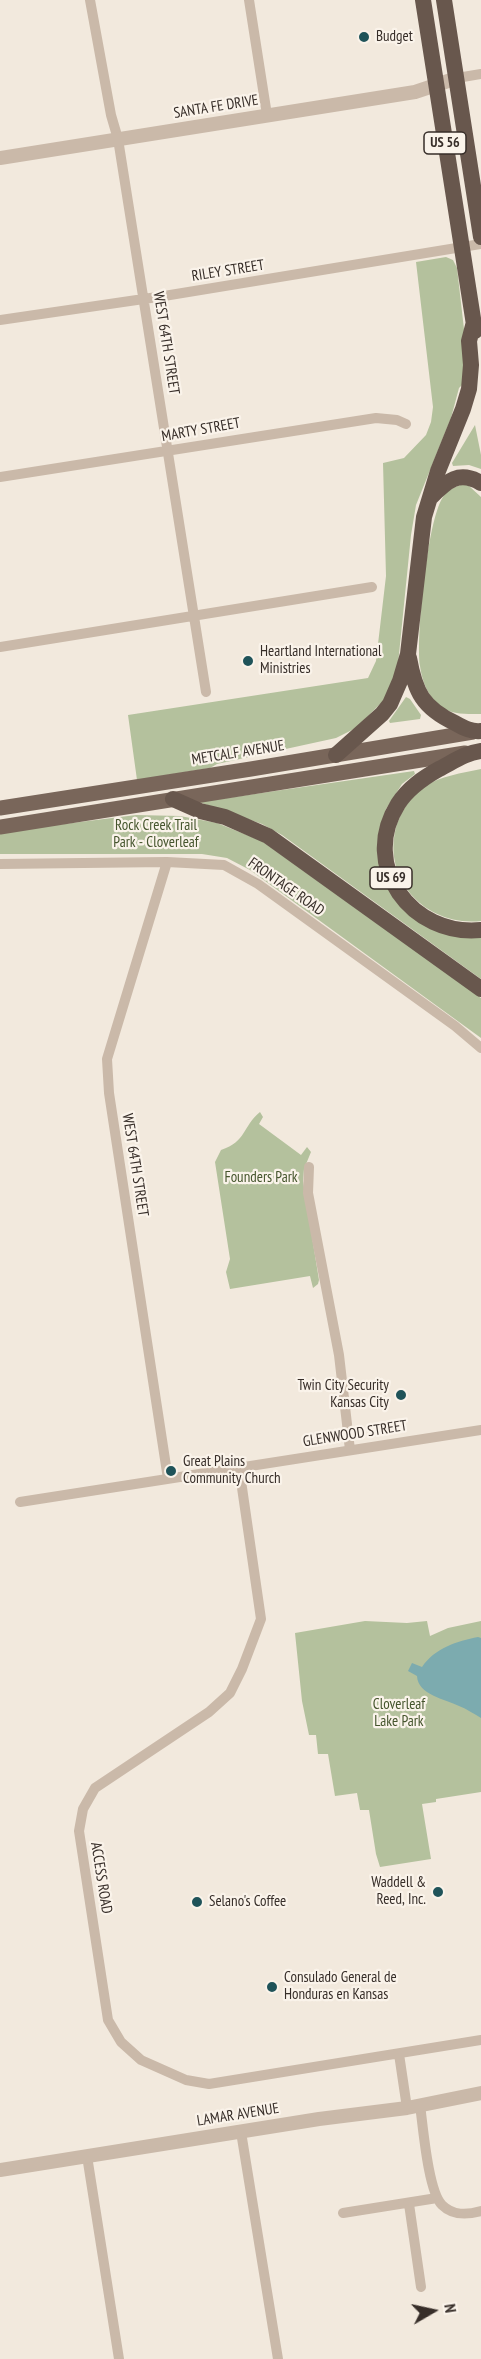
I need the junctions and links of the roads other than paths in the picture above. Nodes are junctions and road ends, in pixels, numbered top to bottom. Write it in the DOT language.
graph roads {
  1 [pos="90,0"];
  2 [pos="249,0"];
  3 [pos="423,0"];
  4 [pos="444,0"];
  5 [pos="481,74"];
  6 [pos="456,78"];
  7 [pos="436,86"];
  8 [pos="267,116"];
  9 [pos="118,139"];
  10 [pos="0,158"];
  11 [pos="481,237"];
  12 [pos="481,244"];
  13 [pos="461,248"];
  14 [pos="144,299"];
  15 [pos="0,320"];
  16 [pos="474,322"];
  17 [pos="481,365"];
  18 [pos="406,424"];
  19 [pos="168,451"];
  20 [pos="0,477"];
  21 [pos="481,483"];
  22 [pos="430,498"];
  23 [pos="372,587"];
  24 [pos="194,616"];
  25 [pos="0,647"];
  26 [pos="408,654"];
  27 [pos="206,692"];
  28 [pos="477,731"];
  29 [pos="475,752"];
  30 [pos="336,755"];
  31 [pos="173,799"];
  32 [pos="0,808"];
  33 [pos="0,827"];
  34 [pos="167,862"];
  35 [pos="0,864"];
  36 [pos="481,930"];
  37 [pos="481,989"];
  38 [pos="481,1048"];
  39 [pos="309,1167"];
  40 [pos="481,1430"];
  41 [pos="350,1450"];
  42 [pos="239,1467"];
  43 [pos="168,1479"];
  44 [pos="20,1502"];
  45 [pos="481,2040"];
  46 [pos="399,2054"];
  47 [pos="481,2093"];
  48 [pos="413,2106"];
  49 [pos="241,2132"];
  50 [pos="87,2156"];
  51 [pos="0,2170"];
  52 [pos="437,2198"];
  53 [pos="409,2205"];
  54 [pos="481,2211"];
  55 [pos="343,2213"];
  56 [pos="421,2287"];
  57 [pos="119,2359"];
  58 [pos="278,2359"];
  1 -- 9 [label="street, WEST 64TH STREET"];
  2 -- 8 [label="street"];
  3 -- 7 [label="highway, US 56"];
  4 -- 6 [label="highway, US 56"];
  5 -- 6 [label="street"];
  6 -- 7 [label="street, SANTA FE DRIVE"];
  6 -- 11 [label="highway, US 56"];
  7 -- 8 [label="street, SANTA FE DRIVE"];
  7 -- 13 [label="highway, US 56"];
  8 -- 9 [label="street, SANTA FE DRIVE"];
  9 -- 10 [label="street, SANTA FE DRIVE"];
  9 -- 14 [label="street, WEST 64TH STREET"];
  12 -- 13 [label="street, RILEY STREET"];
  13 -- 14 [label="street, RILEY STREET"];
  13 -- 16 [label="highway, US 56"];
  14 -- 15 [label="street, RILEY STREET"];
  14 -- 19 [label="street, WEST 64TH STREET"];
  16 -- 17 [label="highway, US 56"];
  16 -- 22 [label="highway"];
  18 -- 19 [label="street, MARTY STREET"];
  19 -- 20 [label="street, MARTY STREET"];
  19 -- 24 [label="street, WEST 64TH STREET"];
  21 -- 22 [label="highway"];
  22 -- 26 [label="highway"];
  23 -- 24 [label="street"];
  24 -- 25 [label="street"];
  24 -- 27 [label="street, WEST 64TH STREET"];
  26 -- 28 [label="highway"];
  26 -- 30 [label="highway"];
  28 -- 30 [label="main road, METCALF AVENUE"];
  29 -- 31 [label="main road"];
  29 -- 36 [label="highway, US 69"];
  30 -- 32 [label="main road, METCALF AVENUE"];
  31 -- 33 [label="main road"];
  31 -- 37 [label="highway"];
  34 -- 35 [label="street, FRONTAGE ROAD"];
  34 -- 38 [label="street, FRONTAGE ROAD"];
  34 -- 43 [label="street, WEST 64TH STREET"];
  39 -- 41 [label="street"];
  40 -- 41 [label="street, GLENWOOD STREET"];
  41 -- 42 [label="street, GLENWOOD STREET"];
  42 -- 43 [label="street, GLENWOOD STREET"];
  42 -- 46 [label="street, ACCESS ROAD"];
  43 -- 44 [label="street, GLENWOOD STREET"];
  45 -- 46 [label="street, ACCESS ROAD"];
  46 -- 48 [label="street"];
  47 -- 48 [label="street, LAMAR AVENUE"];
  48 -- 49 [label="street, LAMAR AVENUE"];
  48 -- 52 [label="street"];
  49 -- 50 [label="street, LAMAR AVENUE"];
  49 -- 58 [label="street"];
  50 -- 51 [label="street, LAMAR AVENUE"];
  50 -- 57 [label="street"];
  52 -- 53 [label="street"];
  52 -- 54 [label="street"];
  53 -- 55 [label="street"];
  53 -- 56 [label="street"];
}
